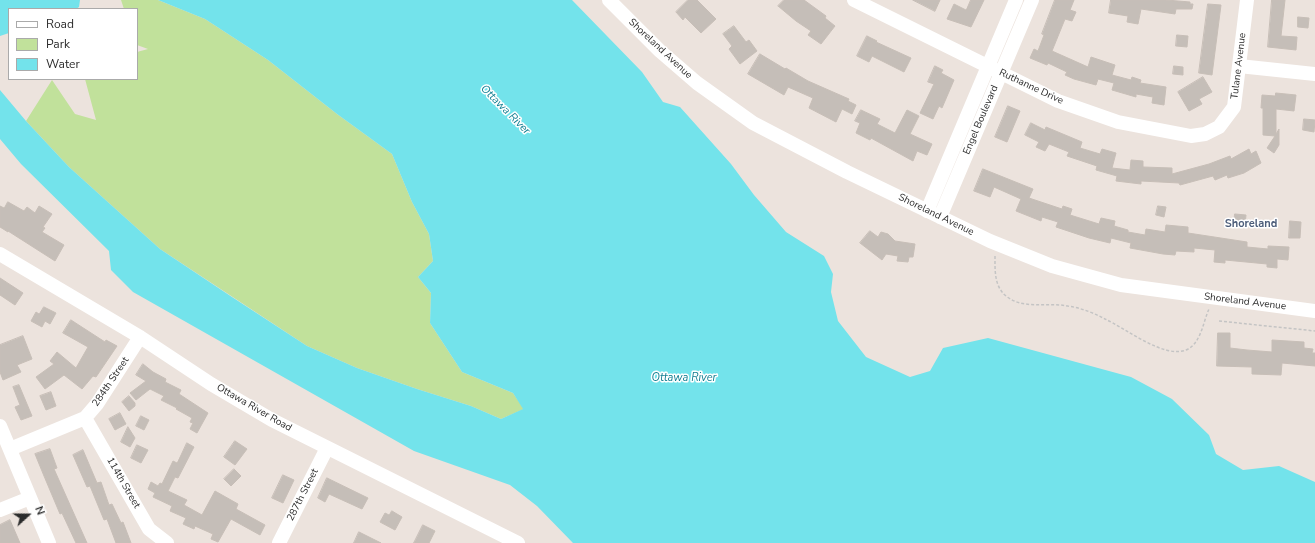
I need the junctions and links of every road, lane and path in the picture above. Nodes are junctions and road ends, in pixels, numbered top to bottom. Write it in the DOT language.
graph roads {
  1 [pos="609,0"];
  2 [pos="854,0"];
  3 [pos="1016,0"];
  4 [pos="1032,0"];
  5 [pos="1247,0"];
  6 [pos="988,66"];
  7 [pos="1239,66"];
  8 [pos="1001,73"];
  9 [pos="1315,74"];
  10 [pos="1219,127"];
  11 [pos="927,211"];
  12 [pos="940,217"];
  13 [pos="997,244"];
  14 [pos="0,254"];
  15 [pos="1214,299"];
  16 [pos="1315,311"];
  17 [pos="1219,321"];
  18 [pos="1315,331"];
  19 [pos="140,337"];
  20 [pos="85,418"];
  21 [pos="0,426"];
  22 [pos="327,448"];
  23 [pos="10,449"];
  24 [pos="30,498"];
  25 [pos="0,510"];
  26 [pos="49,543"];
  27 [pos="167,543"];
  28 [pos="279,543"];
  29 [pos="518,543"];
  1 -- 11 [label="street, Shoreland Avenue"];
  2 -- 6 [label="street, Ruthanne Drive"];
  3 -- 6 [label="street, Engel Boulevard"];
  4 -- 8 [label="street, Engel Boulevard"];
  5 -- 7 [label="street, Tulane Avenue"];
  6 -- 8 [label="street, Ruthanne Drive"];
  6 -- 11 [label="street, Engel Boulevard"];
  7 -- 9 [label="street"];
  7 -- 10 [label="street, Tulane Avenue"];
  8 -- 10 [label="street, Ruthanne Drive"];
  8 -- 12 [label="street, Engel Boulevard"];
  11 -- 12 [label="street, Shoreland Avenue"];
  12 -- 13 [label="street, Shoreland Avenue"];
  13 -- 15 [label="street, Shoreland Avenue"];
  13 -- 15 [label="path"];
  14 -- 19 [label="street, Ottawa River Road"];
  15 -- 16 [label="street, Shoreland Avenue"];
  17 -- 18 [label="path"];
  19 -- 20 [label="street, 284th Street"];
  19 -- 22 [label="street, Ottawa River Road"];
  20 -- 23 [label="street, 284th Street"];
  20 -- 27 [label="street, 114th Street"];
  21 -- 23 [label="street"];
  22 -- 28 [label="street, 287th Street"];
  22 -- 29 [label="street, Ottawa River Road"];
  23 -- 24 [label="street"];
  24 -- 25 [label="street"];
  24 -- 26 [label="street"];
}
